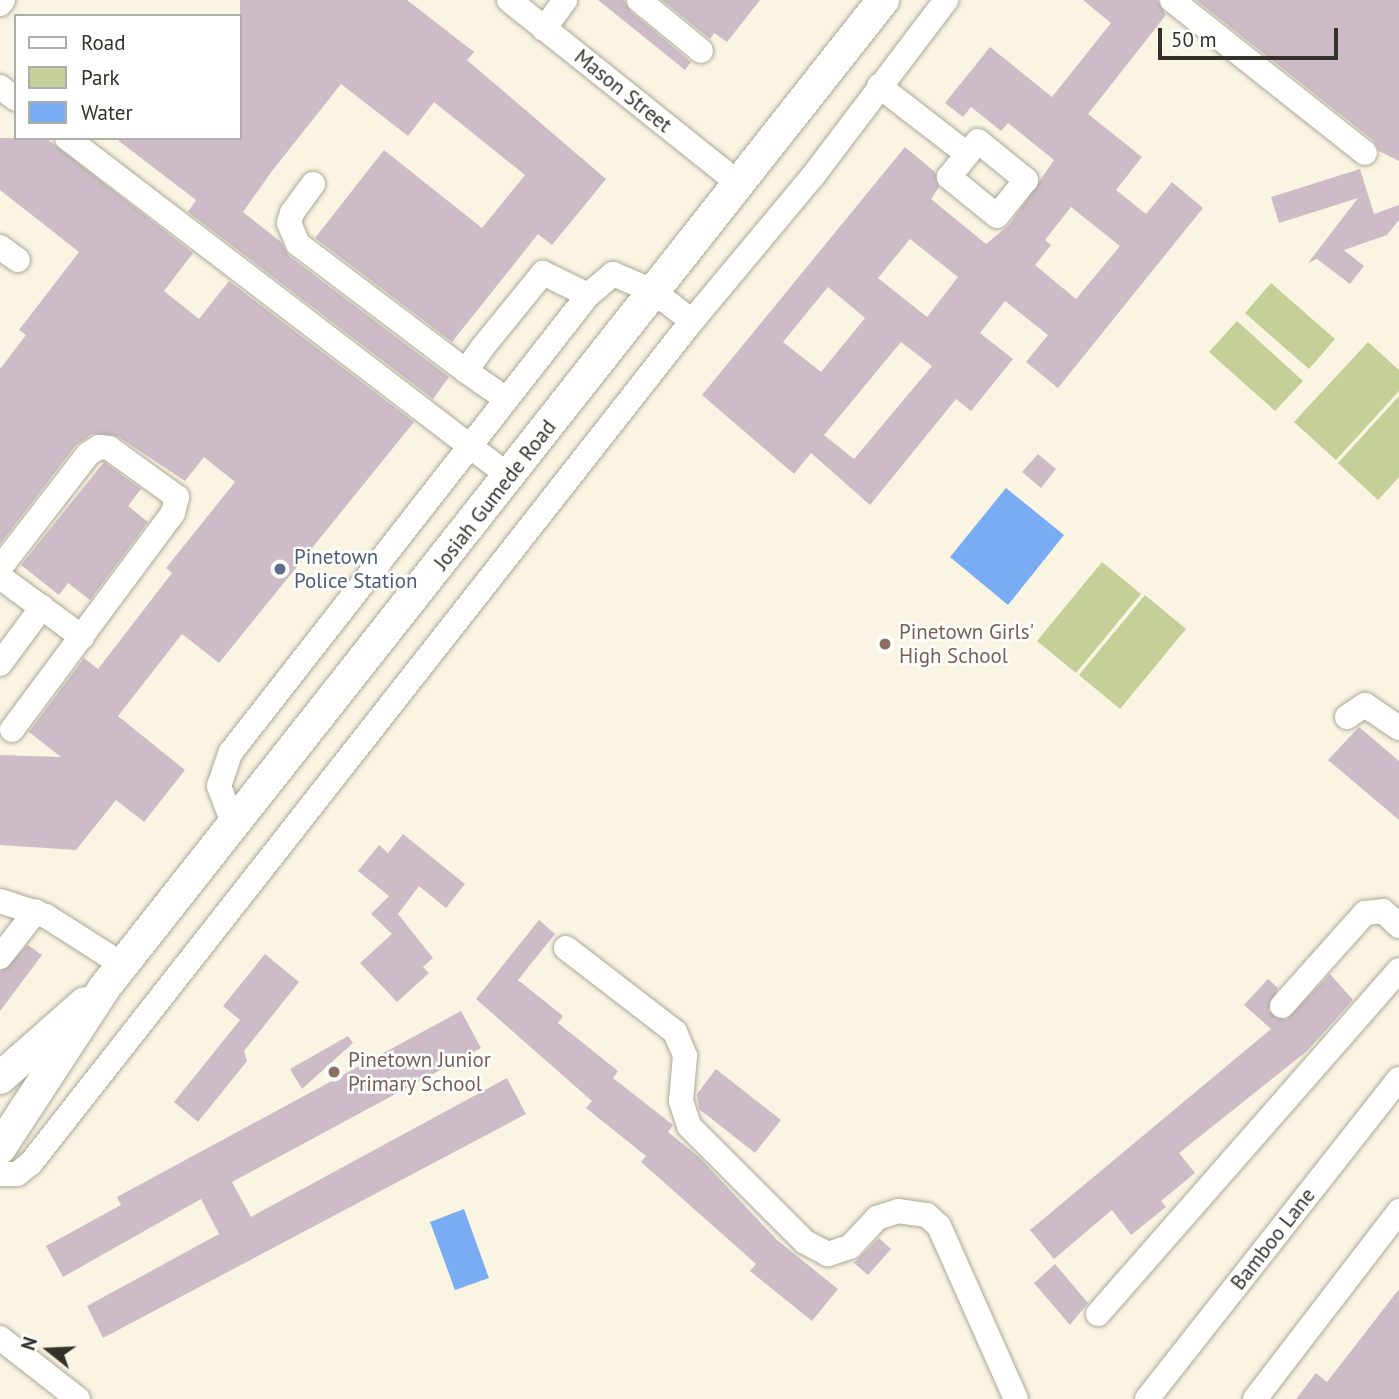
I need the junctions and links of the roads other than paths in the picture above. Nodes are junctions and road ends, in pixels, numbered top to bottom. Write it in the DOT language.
graph roads {
  1 [pos="4,0"];
  2 [pos="509,0"];
  3 [pos="565,0"];
  4 [pos="639,0"];
  5 [pos="883,0"];
  6 [pos="946,0"];
  7 [pos="1172,0"];
  8 [pos="0,4"];
  9 [pos="544,29"];
  10 [pos="701,51"];
  11 [pos="878,86"];
  12 [pos="69,140"];
  13 [pos="1365,153"];
  14 [pos="967,154"];
  15 [pos="738,183"];
  16 [pos="313,184"];
  17 [pos="653,292"];
  18 [pos="587,295"];
  19 [pos="692,321"];
  20 [pos="466,371"];
  21 [pos="506,400"];
  22 [pos="469,446"];
  23 [pos="509,476"];
  24 [pos="0,568"];
  25 [pos="0,577"];
  26 [pos="42,607"];
  27 [pos="8,637"];
  28 [pos="82,637"];
  29 [pos="0,664"];
  30 [pos="1348,717"];
  31 [pos="1399,728"];
  32 [pos="12,730"];
  33 [pos="235,828"];
  34 [pos="0,901"];
  35 [pos="36,911"];
  36 [pos="1399,926"];
  37 [pos="566,948"];
  38 [pos="0,957"];
  39 [pos="1399,970"];
  40 [pos="114,976"];
  41 [pos="1282,1006"];
  42 [pos="0,1079"];
  43 [pos="1399,1079"];
  44 [pos="0,1148"];
  45 [pos="0,1174"];
  46 [pos="1399,1211"];
  47 [pos="1098,1314"];
  48 [pos="0,1338"];
  49 [pos="78,1399"];
  50 [pos="1016,1399"];
  51 [pos="1147,1399"];
  52 [pos="1255,1399"];
  1 -- 8 [label="street"];
  2 -- 9 [label="street, Mason Street"];
  3 -- 9 [label="street"];
  4 -- 10 [label="street"];
  5 -- 15 [label="main road, Josiah Gumede Road"];
  6 -- 11 [label="street"];
  7 -- 13 [label="street"];
  9 -- 15 [label="street, Mason Street"];
  11 -- 14 [label="street"];
  11 -- 19 [label="street"];
  12 -- 22 [label="street"];
  15 -- 17 [label="main road, Josiah Gumede Road"];
  16 -- 20 [label="street"];
  17 -- 18 [label="street"];
  17 -- 19 [label="street"];
  17 -- 23 [label="main road, Josiah Gumede Road"];
  18 -- 20 [label="street"];
  18 -- 21 [label="street"];
  19 -- 45 [label="street"];
  20 -- 21 [label="street"];
  21 -- 22 [label="street"];
  22 -- 23 [label="street"];
  22 -- 33 [label="street"];
  23 -- 33 [label="main road, Josiah Gumede Road"];
  24 -- 28 [label="street"];
  25 -- 26 [label="street"];
  26 -- 27 [label="street"];
  26 -- 28 [label="street"];
  27 -- 29 [label="street"];
  28 -- 32 [label="street"];
  30 -- 31 [label="street"];
  33 -- 40 [label="main road, Josiah Gumede Road"];
  34 -- 35 [label="street"];
  35 -- 38 [label="street"];
  35 -- 40 [label="street"];
  36 -- 41 [label="street"];
  37 -- 50 [label="street"];
  39 -- 47 [label="street"];
  40 -- 42 [label="main road, Josiah Gumede Road"];
  40 -- 44 [label="main road, Josiah Gumede Road"];
  43 -- 51 [label="street, Bamboo Lane"];
  46 -- 52 [label="street"];
  48 -- 49 [label="street"];
}
